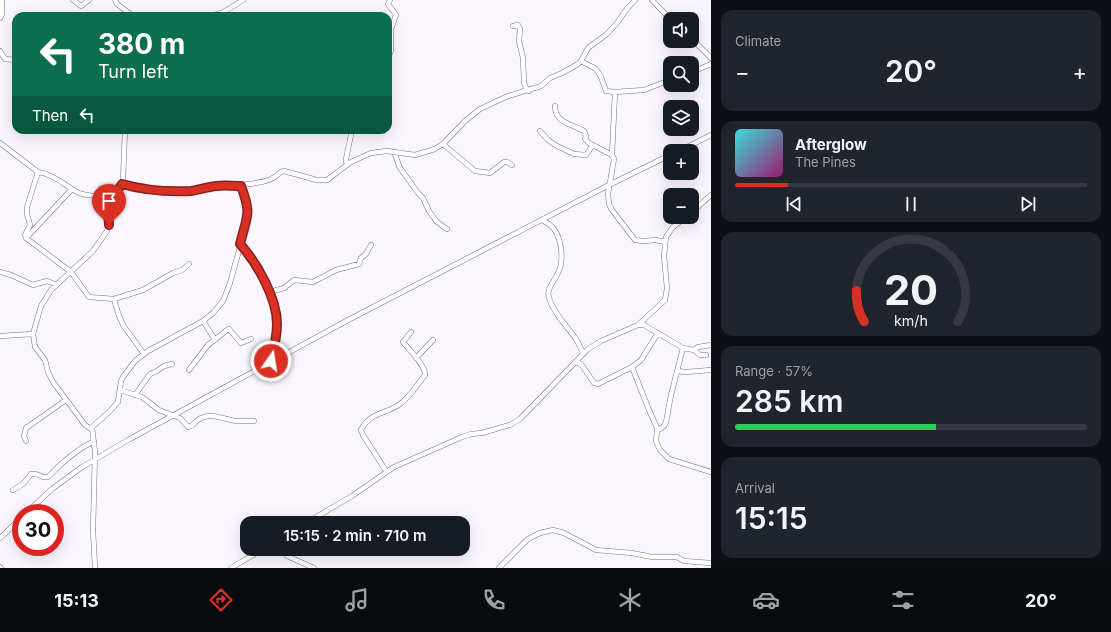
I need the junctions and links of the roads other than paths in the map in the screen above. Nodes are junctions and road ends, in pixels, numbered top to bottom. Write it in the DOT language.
graph roads {
  1 [pos="2,0"];
  2 [pos="73,0"];
  3 [pos="89,0"];
  4 [pos="115,0"];
  5 [pos="243,0"];
  6 [pos="390,0"];
  7 [pos="636,0"];
  8 [pos="652,0"];
  9 [pos="128,12"];
  10 [pos="224,12"];
  11 [pos="663,12"];
  12 [pos="0,18"];
  13 [pos="392,26"];
  14 [pos="513,26"];
  15 [pos="699,46"];
  16 [pos="0,51"];
  17 [pos="711,58"];
  18 [pos="12,60"];
  19 [pos="581,61"];
  20 [pos="711,64"];
  21 [pos="699,69"];
  22 [pos="663,83"];
  23 [pos="529,91"];
  24 [pos="615,92"];
  25 [pos="555,106"];
  26 [pos="540,131"];
  27 [pos="125,134"];
  28 [pos="351,134"];
  29 [pos="711,135"];
  30 [pos="0,143"];
  31 [pos="443,144"];
  32 [pos="693,144"];
  33 [pos="593,145"];
  34 [pos="394,152"];
  35 [pos="612,155"];
  36 [pos="663,158"];
  37 [pos="349,163"];
  38 [pos="512,165"];
  39 [pos="38,172"];
  40 [pos="122,184"];
  41 [pos="609,185"];
  42 [pos="241,186"];
  43 [pos="72,189"];
  44 [pos="711,195"];
  45 [pos="113,196"];
  46 [pos="699,206"];
  47 [pos="542,220"];
  48 [pos="678,224"];
  49 [pos="447,228"];
  50 [pos="26,238"];
  51 [pos="666,242"];
  52 [pos="240,244"];
  53 [pos="371,245"];
  54 [pos="189,264"];
  55 [pos="0,272"];
  56 [pos="71,272"];
  57 [pos="55,284"];
  58 [pos="270,292"];
  59 [pos="114,299"];
  60 [pos="202,321"];
  61 [pos="638,324"];
  62 [pos="411,332"];
  63 [pos="658,333"];
  64 [pos="33,334"];
  65 [pos="0,336"];
  66 [pos="251,339"];
  67 [pos="215,340"];
  68 [pos="433,340"];
  69 [pos="711,345"];
  70 [pos="683,348"];
  71 [pos="694,350"];
  72 [pos="583,353"];
  73 [pos="144,354"];
  74 [pos="706,355"];
  75 [pos="416,358"];
  76 [pos="271,361"];
  77 [pos="575,362"];
  78 [pos="172,364"];
  79 [pos="632,367"];
  80 [pos="189,370"];
  81 [pos="711,370"];
  82 [pos="677,371"];
  83 [pos="120,390"];
  84 [pos="135,395"];
  85 [pos="66,400"];
  86 [pos="174,416"];
  87 [pos="254,421"];
  88 [pos="91,428"];
  89 [pos="658,430"];
  90 [pos="26,441"];
  91 [pos="94,441"];
  92 [pos="96,459"];
  93 [pos="386,471"];
  94 [pos="711,472"];
  95 [pos="13,490"];
  96 [pos="36,504"];
  97 [pos="318,516"];
  98 [pos="12,527"];
  99 [pos="0,538"];
  100 [pos="251,556"];
  101 [pos="287,556"];
  102 [pos="711,563"];
  103 [pos="95,568"];
  104 [pos="231,568"];
  105 [pos="314,568"];
  106 [pos="499,568"];
  1 -- 12 [label="street"];
  2 -- 3 [label="street"];
  4 -- 9 [label="street"];
  5 -- 10 [label="street"];
  6 -- 13 [label="street"];
  7 -- 19 [label="street"];
  8 -- 11 [label="street"];
  14 -- 23 [label="street"];
  15 -- 17 [label="street"];
  16 -- 18 [label="street"];
  19 -- 23 [label="street"];
  19 -- 24 [label="street"];
  20 -- 21 [label="street"];
  22 -- 24 [label="street"];
  23 -- 31 [label="street"];
  24 -- 35 [label="street"];
  25 -- 33 [label="street"];
  26 -- 33 [label="street"];
  27 -- 40 [label="street"];
  28 -- 37 [label="street"];
  29 -- 32 [label="street"];
  30 -- 39 [label="street"];
  31 -- 34 [label="street"];
  31 -- 38 [label="street"];
  33 -- 35 [label="street"];
  34 -- 37 [label="street"];
  34 -- 49 [label="street"];
  35 -- 41 [label="street"];
  36 -- 41 [label="street"];
  37 -- 42 [label="street"];
  39 -- 43 [label="street"];
  39 -- 50 [label="street"];
  40 -- 42 [label="street"];
  40 -- 45 [label="street"];
  41 -- 47 [label="street"];
  41 -- 51 [label="street"];
  42 -- 52 [label="street"];
  43 -- 45 [label="street"];
  43 -- 50 [label="street"];
  44 -- 46 [label="street"];
  45 -- 56 [label="street"];
  47 -- 72 [label="street"];
  47 -- 76 [label="street"];
  48 -- 51 [label="street"];
  50 -- 56 [label="street"];
  51 -- 61 [label="street"];
  52 -- 58 [label="street"];
  52 -- 60 [label="street"];
  53 -- 58 [label="street"];
  54 -- 59 [label="street"];
  55 -- 57 [label="street"];
  56 -- 57 [label="street"];
  56 -- 59 [label="street"];
  57 -- 64 [label="street"];
  58 -- 76 [label="street"];
  59 -- 73 [label="street"];
  60 -- 67 [label="street"];
  60 -- 73 [label="street"];
  61 -- 63 [label="street"];
  61 -- 72 [label="street"];
  62 -- 75 [label="street"];
  63 -- 70 [label="street"];
  63 -- 79 [label="street"];
  64 -- 65 [label="street"];
  64 -- 85 [label="street"];
  66 -- 67 [label="street"];
  67 -- 80 [label="street"];
  68 -- 75 [label="street"];
  69 -- 71 [label="street"];
  70 -- 71 [label="street"];
  70 -- 82 [label="street"];
  71 -- 74 [label="street"];
  72 -- 77 [label="street"];
  73 -- 83 [label="street"];
  75 -- 93 [label="street"];
  76 -- 86 [label="street"];
  77 -- 79 [label="street"];
  77 -- 93 [label="street"];
  78 -- 84 [label="street"];
  79 -- 89 [label="street"];
  81 -- 82 [label="street"];
  82 -- 89 [label="street"];
  83 -- 84 [label="street"];
  83 -- 88 [label="street"];
  84 -- 86 [label="street"];
  85 -- 88 [label="street"];
  85 -- 90 [label="street"];
  86 -- 87 [label="street"];
  86 -- 92 [label="street"];
  88 -- 91 [label="street"];
  89 -- 94 [label="street"];
  91 -- 92 [label="street"];
  91 -- 95 [label="street"];
  92 -- 96 [label="street"];
  92 -- 103 [label="street"];
  93 -- 97 [label="street"];
  98 -- 99 [label="street"];
  100 -- 104 [label="street"];
  101 -- 105 [label="street"];
  102 -- 106 [label="street"];
}
